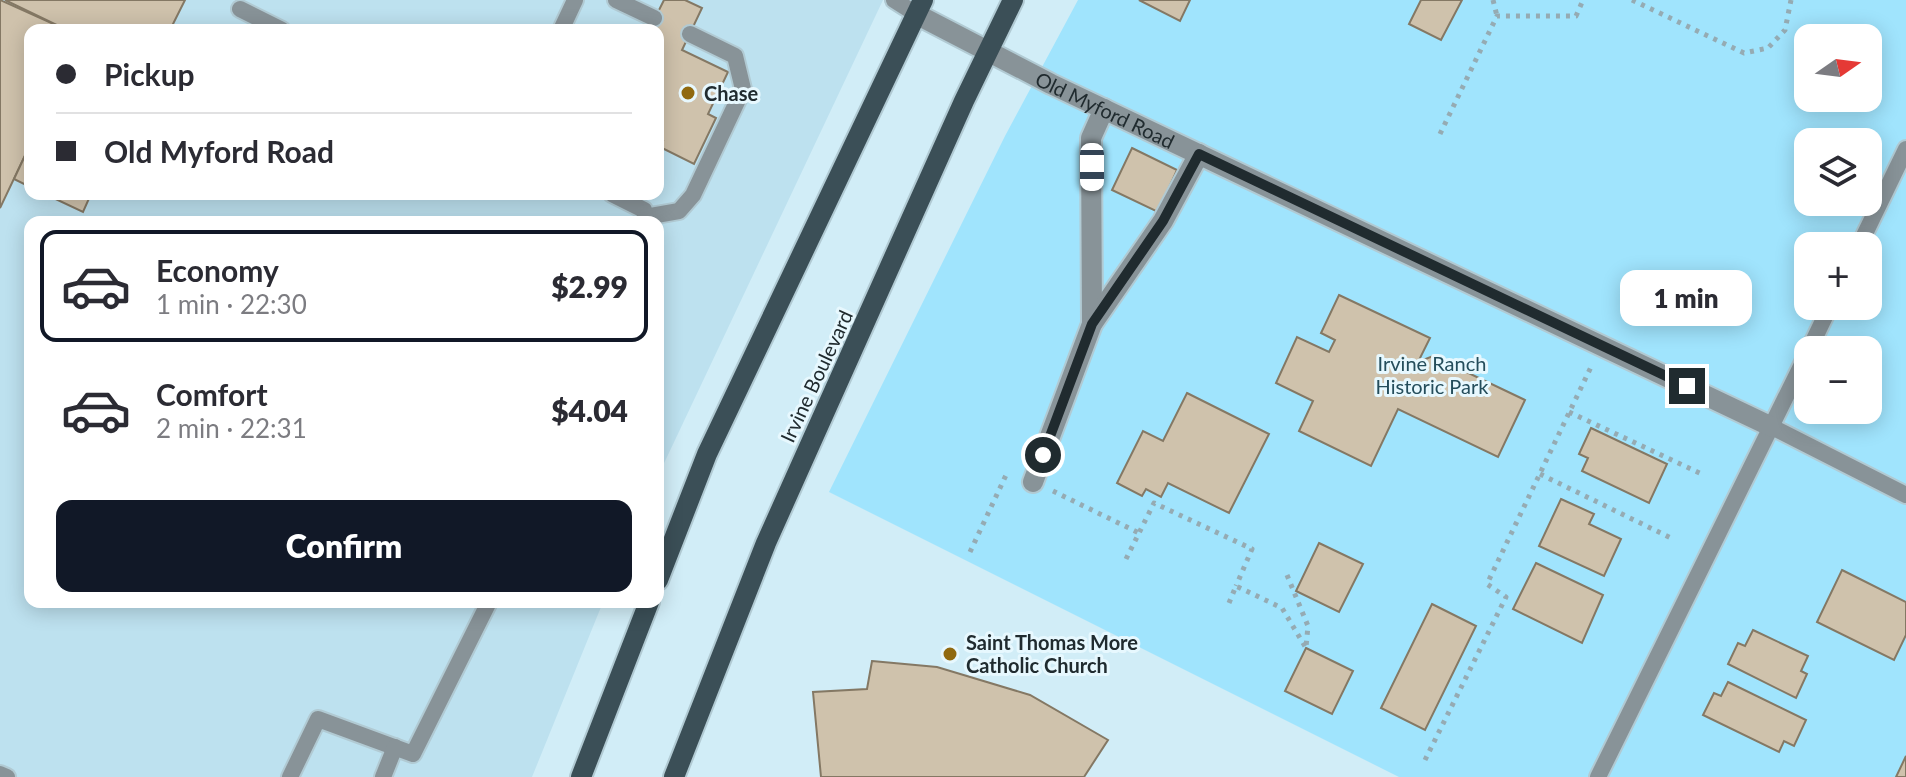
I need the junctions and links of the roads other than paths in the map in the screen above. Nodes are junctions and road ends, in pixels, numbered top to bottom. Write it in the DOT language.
graph roads {
  1 [pos="575,0"];
  2 [pos="616,0"];
  3 [pos="894,0"];
  4 [pos="1013,0"];
  5 [pos="920,7"];
  6 [pos="240,9"];
  7 [pos="654,18"];
  8 [pos="270,24"];
  9 [pos="564,24"];
  10 [pos="690,34"];
  11 [pos="988,51"];
  12 [pos="1104,109"];
  13 [pos="1906,149"];
  14 [pos="1199,154"];
  15 [pos="624,200"];
  16 [pos="645,216"];
  17 [pos="661,216"];
  18 [pos="1866,232"];
  19 [pos="1092,324"];
  20 [pos="1794,382"];
  21 [pos="1772,427"];
  22 [pos="1033,482"];
  23 [pos="1906,495"];
  24 [pos="664,565"];
  25 [pos="486,608"];
  26 [pos="647,608"];
  27 [pos="395,747"];
  28 [pos="0,774"];
  29 [pos="7,777"];
  30 [pos="290,777"];
  31 [pos="383,777"];
  32 [pos="581,777"];
  33 [pos="674,777"];
  34 [pos="1598,777"];
  1 -- 9 [label="lane"];
  2 -- 7 [label="lane"];
  3 -- 5 [label="lane"];
  4 -- 11 [label="main road, Irvine Boulevard"];
  5 -- 11 [label="street, Old Myford Road"];
  5 -- 24 [label="main road"];
  6 -- 8 [label="lane"];
  10 -- 17 [label="lane"];
  11 -- 12 [label="street, Old Myford Road"];
  11 -- 33 [label="main road, Irvine Boulevard"];
  12 -- 14 [label="street, Old Myford Road"];
  12 -- 19 [label="street"];
  13 -- 18 [label="lane"];
  14 -- 19 [label="street"];
  14 -- 21 [label="street, Old Myford Road"];
  15 -- 16 [label="lane"];
  19 -- 22 [label="street"];
  20 -- 21 [label="lane"];
  21 -- 23 [label="lane"];
  21 -- 34 [label="lane"];
  25 -- 27 [label="lane"];
  26 -- 32 [label="main road"];
  27 -- 30 [label="lane"];
  27 -- 31 [label="lane"];
  28 -- 29 [label="lane"];
}
